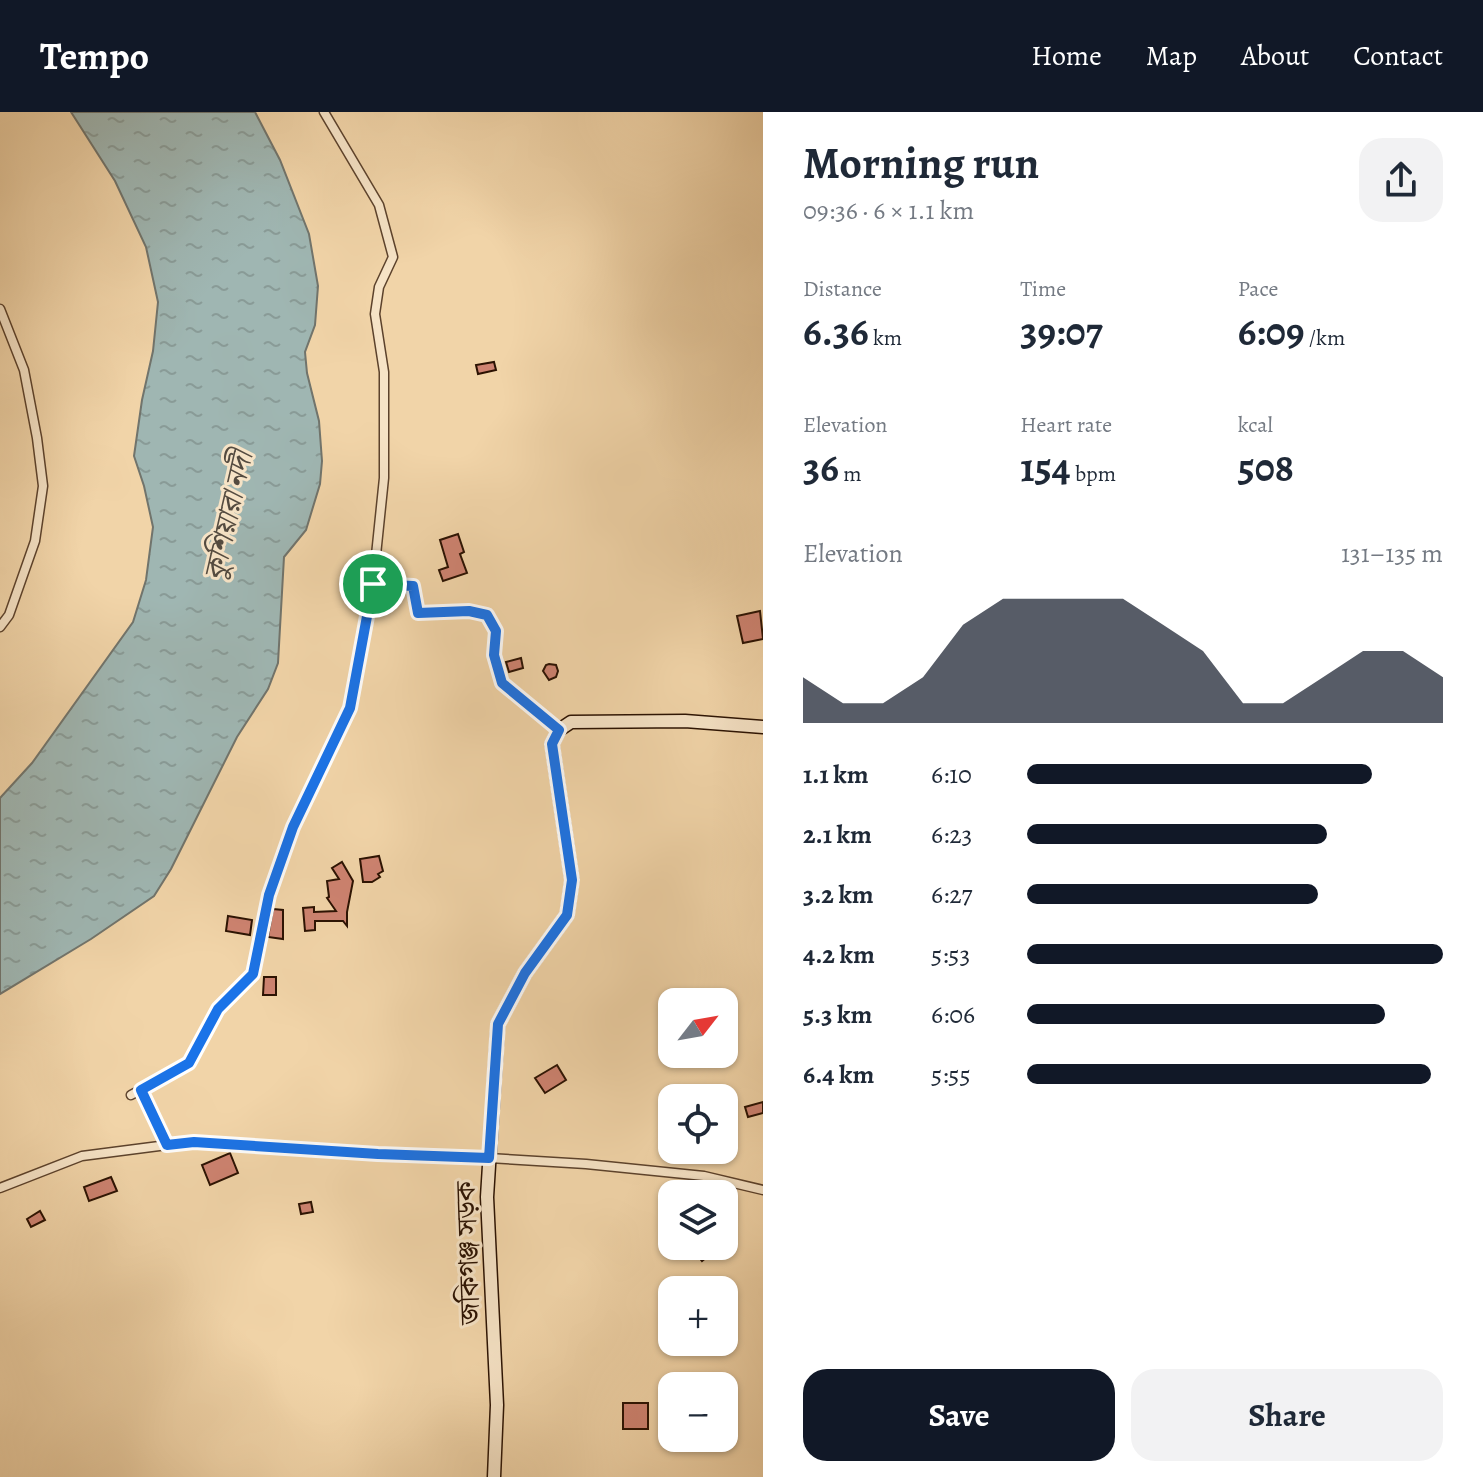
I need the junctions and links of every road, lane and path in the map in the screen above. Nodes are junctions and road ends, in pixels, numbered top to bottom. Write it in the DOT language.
graph roads {
  1 [pos="324,112"];
  2 [pos="0,309"];
  3 [pos="373,584"];
  4 [pos="0,627"];
  5 [pos="763,727"];
  6 [pos="559,730"];
  7 [pos="141,1090"];
  8 [pos="131,1095"];
  9 [pos="167,1145"];
  10 [pos="489,1158"];
  11 [pos="0,1188"];
  12 [pos="763,1190"];
  13 [pos="494,1477"];
  1 -- 3 [label="street"];
  2 -- 4 [label="street"];
  3 -- 6 [label="street"];
  3 -- 7 [label="street"];
  5 -- 6 [label="main road"];
  6 -- 10 [label="main road, জকিগঞ্জ সড়ক"];
  7 -- 8 [label="street"];
  7 -- 9 [label="street"];
  9 -- 10 [label="street"];
  9 -- 11 [label="street"];
  10 -- 12 [label="street"];
  10 -- 13 [label="main road, জকিগঞ্জ সড়ক"];
}
